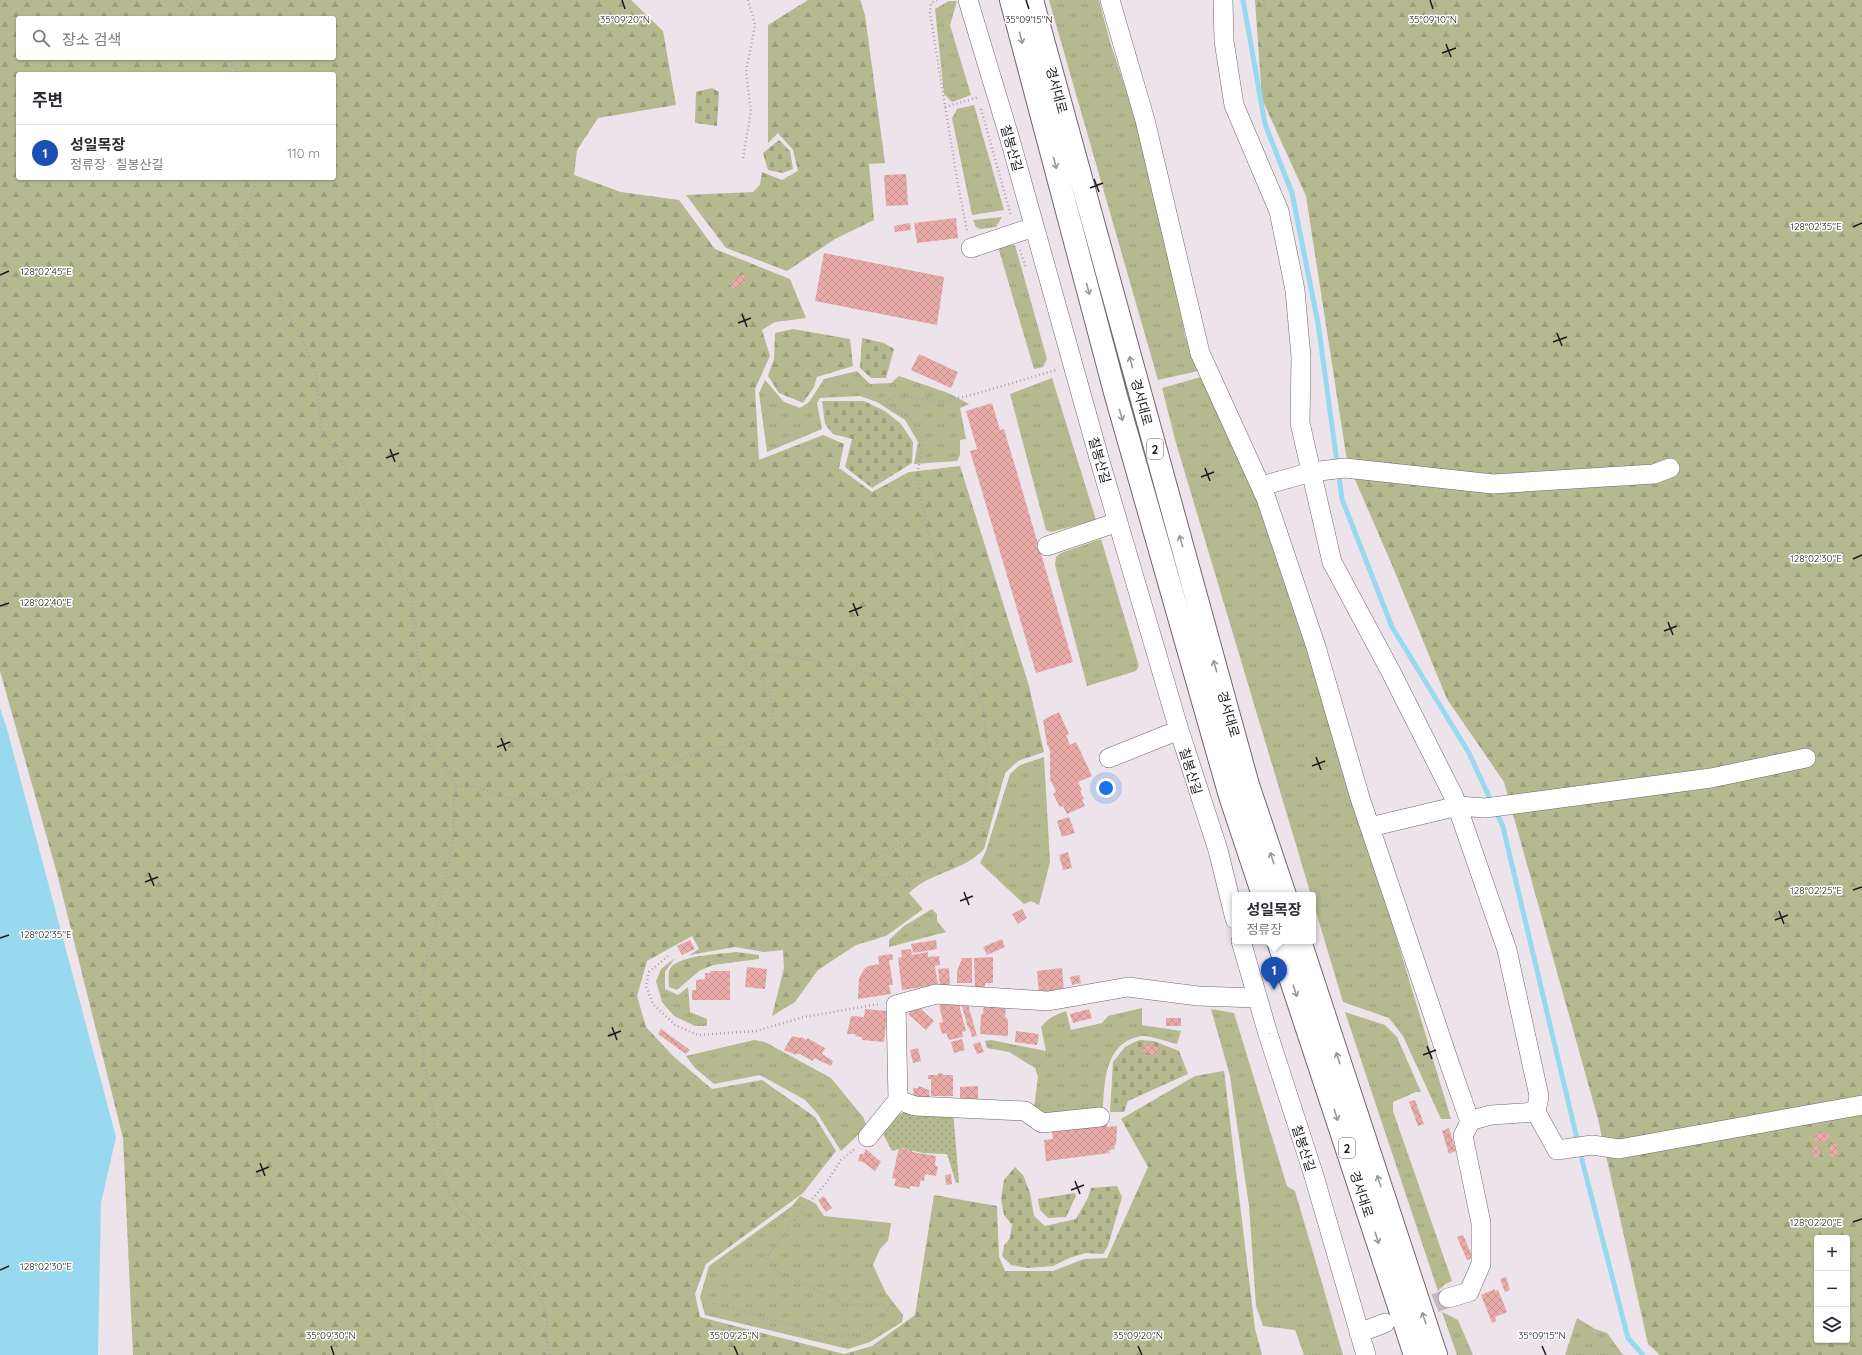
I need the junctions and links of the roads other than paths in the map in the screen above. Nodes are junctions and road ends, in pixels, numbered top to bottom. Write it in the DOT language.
graph roads {
  1 [pos="968,0"];
  2 [pos="1011,0"];
  3 [pos="1032,0"];
  4 [pos="1110,0"];
  5 [pos="1223,0"];
  6 [pos="1034,227"];
  7 [pos="974,247"];
  8 [pos="1670,468"];
  9 [pos="1319,471"];
  10 [pos="1262,486"];
  11 [pos="1118,522"];
  12 [pos="1047,546"];
  13 [pos="1179,730"];
  14 [pos="1109,758"];
  15 [pos="1806,758"];
  16 [pos="1458,806"];
  17 [pos="1370,827"];
  18 [pos="1262,892"];
  19 [pos="1284,892"];
  20 [pos="1232,907"];
  21 [pos="1242,944"];
  22 [pos="1279,944"];
  23 [pos="1301,944"];
  24 [pos="1257,998"];
  25 [pos="898,1100"];
  26 [pos="1862,1105"];
  27 [pos="1536,1112"];
  28 [pos="1100,1117"];
  29 [pos="1470,1122"];
  30 [pos="868,1137"];
  31 [pos="1448,1298"];
  32 [pos="1385,1322"];
  33 [pos="1359,1333"];
  34 [pos="1366,1355"];
  35 [pos="1415,1355"];
  36 [pos="1436,1355"];
  1 -- 6 [label="street, 칠봉산길"];
  2 -- 18 [label="main road, 경서대로 / 2, one-way"];
  19 -- 3 [label="main road, 경서대로 / 2, one-way"];
  4 -- 10 [label="street"];
  5 -- 9 [label="street"];
  6 -- 7 [label="street"];
  6 -- 11 [label="street, 칠봉산길"];
  8 -- 9 [label="street"];
  9 -- 10 [label="street"];
  9 -- 16 [label="street"];
  10 -- 17 [label="street"];
  11 -- 12 [label="street"];
  11 -- 13 [label="street, 칠봉산길"];
  13 -- 14 [label="street"];
  13 -- 20 [label="street, 칠봉산길"];
  15 -- 16 [label="street"];
  16 -- 17 [label="street"];
  16 -- 27 [label="street"];
  17 -- 29 [label="street"];
  21 -- 24 [label="street, 칠봉산길"];
  22 -- 35 [label="main road, 경서대로 / 2, one-way"];
  36 -- 23 [label="main road, 경서대로 / 2, one-way"];
  24 -- 25 [label="street"];
  24 -- 33 [label="street, 칠봉산길"];
  25 -- 28 [label="street"];
  25 -- 30 [label="street"];
  26 -- 27 [label="street"];
  27 -- 29 [label="street"];
  29 -- 31 [label="street"];
  32 -- 33 [label="street"];
  33 -- 34 [label="street, 칠봉산길"];
}
